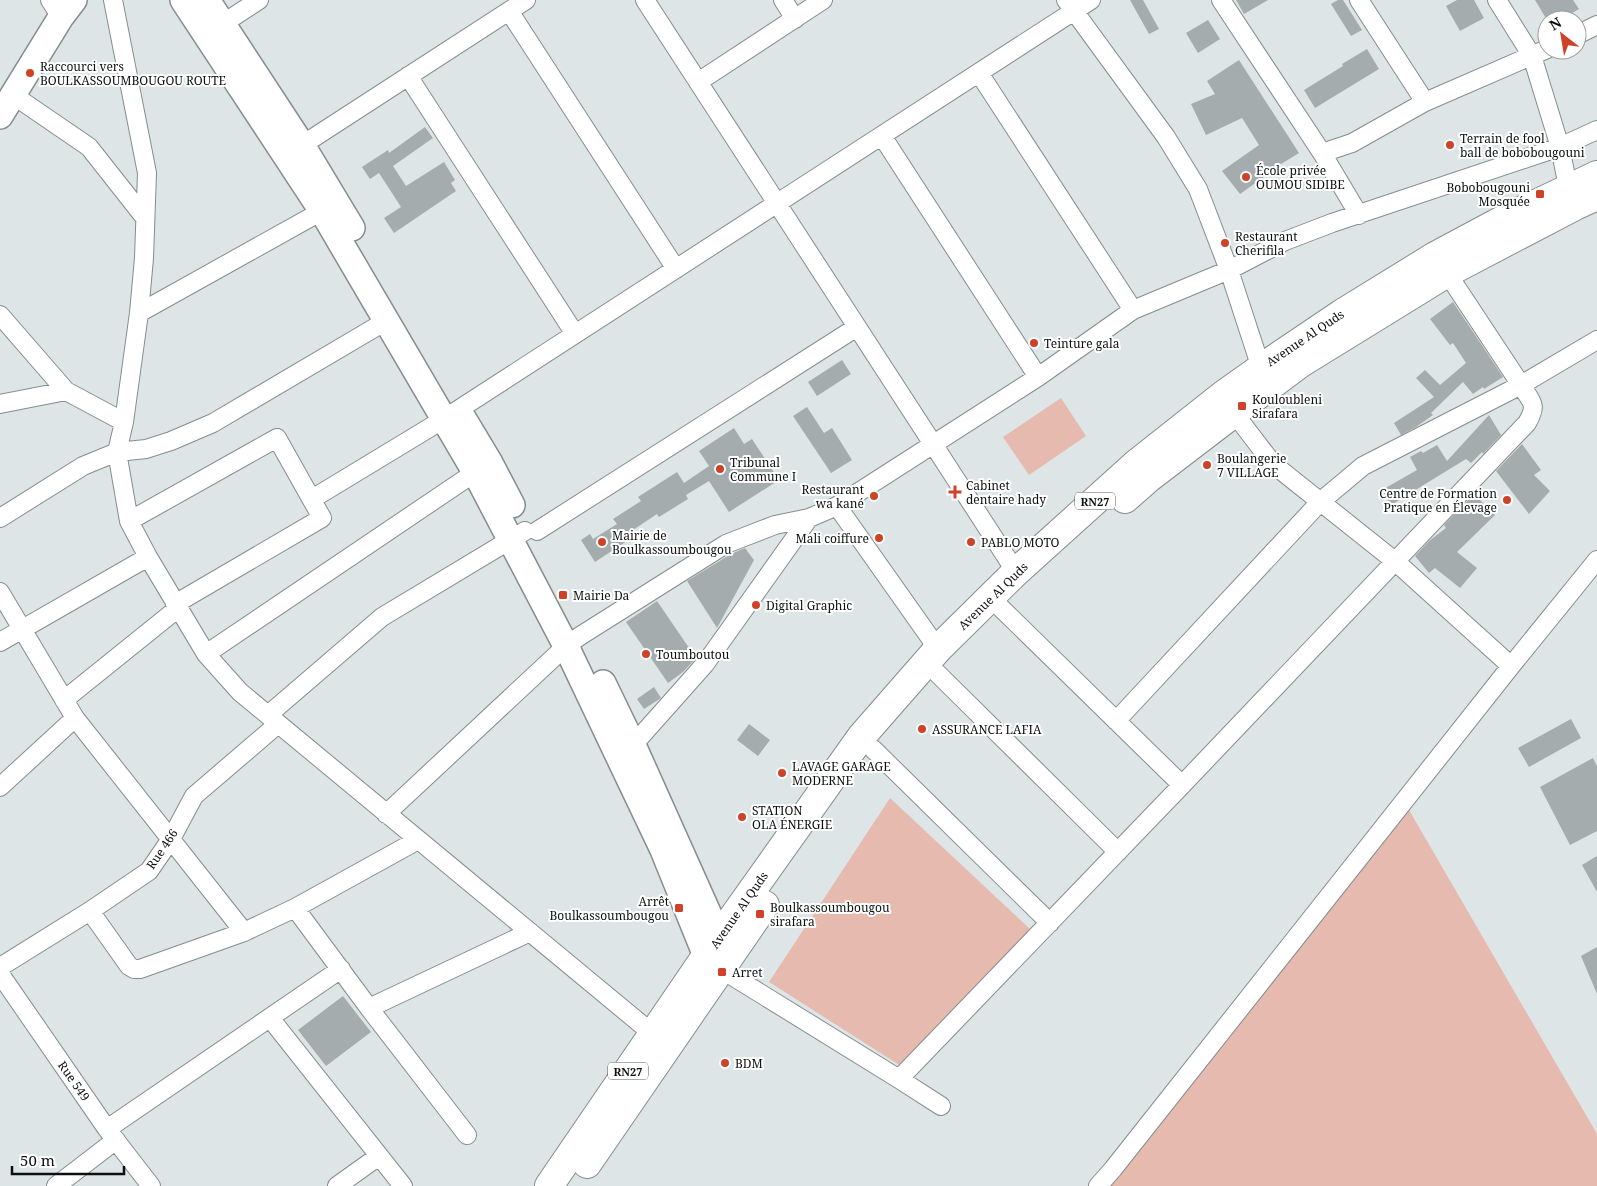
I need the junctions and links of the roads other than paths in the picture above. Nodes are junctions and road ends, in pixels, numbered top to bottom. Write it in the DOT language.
graph roads {
  1 [pos="113,0"];
  2 [pos="184,0"];
  3 [pos="207,0"];
  4 [pos="259,0"];
  5 [pos="526,0"];
  6 [pos="645,0"];
  7 [pos="783,0"];
  8 [pos="823,0"];
  9 [pos="1091,0"];
  10 [pos="1221,0"];
  11 [pos="1359,0"];
  12 [pos="1497,0"];
  13 [pos="62,6"];
  14 [pos="1070,6"];
  15 [pos="509,11"];
  16 [pos="795,19"];
  17 [pos="215,29"];
  18 [pos="1537,49"];
  19 [pos="1537,54"];
  20 [pos="1541,60"];
  21 [pos="979,73"];
  22 [pos="408,76"];
  23 [pos="698,82"];
  24 [pos="1425,102"];
  25 [pos="6,106"];
  26 [pos="1597,130"];
  27 [pos="882,136"];
  28 [pos="1560,147"];
  29 [pos="294,150"];
  30 [pos="1322,153"];
  31 [pos="1597,175"];
  32 [pos="1581,196"];
  33 [pos="777,204"];
  34 [pos="322,211"];
  35 [pos="1359,215"];
  36 [pos="146,218"];
  37 [pos="676,269"];
  38 [pos="1229,270"];
  39 [pos="1447,273"];
  40 [pos="1133,310"];
  41 [pos="139,313"];
  42 [pos="0,315"];
  43 [pos="386,321"];
  44 [pos="857,328"];
  45 [pos="575,334"];
  46 [pos="1597,340"];
  47 [pos="1261,368"];
  48 [pos="1038,377"];
  49 [pos="1521,385"];
  50 [pos="66,391"];
  51 [pos="0,404"];
  52 [pos="1234,413"];
  53 [pos="451,414"];
  54 [pos="124,422"];
  55 [pos="933,444"];
  56 [pos="117,452"];
  57 [pos="482,467"];
  58 [pos="312,499"];
  59 [pos="1320,502"];
  60 [pos="837,506"];
  61 [pos="0,518"];
  62 [pos="809,518"];
  63 [pos="129,521"];
  64 [pos="524,534"];
  65 [pos="148,557"];
  66 [pos="1597,560"];
  67 [pos="1396,562"];
  68 [pos="1016,572"];
  69 [pos="0,592"];
  70 [pos="176,607"];
  71 [pos="1001,608"];
  72 [pos="22,629"];
  73 [pos="573,641"];
  74 [pos="0,642"];
  75 [pos="206,654"];
  76 [pos="938,661"];
  77 [pos="1511,666"];
  78 [pos="64,700"];
  79 [pos="75,718"];
  80 [pos="273,720"];
  81 [pos="1116,721"];
  82 [pos="633,745"];
  83 [pos="873,749"];
  84 [pos="1182,785"];
  85 [pos="0,787"];
  86 [pos="386,814"];
  87 [pos="171,840"];
  88 [pos="418,840"];
  89 [pos="1118,852"];
  90 [pos="295,908"];
  91 [pos="90,911"];
  92 [pos="1050,923"];
  93 [pos="244,932"];
  94 [pos="530,932"];
  95 [pos="721,959"];
  96 [pos="0,967"];
  97 [pos="341,969"];
  98 [pos="0,974"];
  99 [pos="369,1008"];
  100 [pos="270,1018"];
  101 [pos="653,1034"];
  102 [pos="900,1079"];
  103 [pos="940,1106"];
  104 [pos="112,1134"];
  105 [pos="467,1136"];
  106 [pos="379,1156"];
  107 [pos="56,1186"];
  108 [pos="151,1186"];
  109 [pos="336,1186"];
  110 [pos="403,1186"];
  111 [pos="549,1186"];
  112 [pos="572,1186"];
  113 [pos="1098,1186"];
  1 -- 36 [label="street"];
  2 -- 17 [label="main road"];
  3 -- 17 [label="main road"];
  4 -- 17 [label="street"];
  5 -- 15 [label="street"];
  6 -- 23 [label="street"];
  7 -- 16 [label="street"];
  8 -- 16 [label="street"];
  9 -- 14 [label="street"];
  10 -- 30 [label="street"];
  11 -- 24 [label="street"];
  12 -- 18 [label="street"];
  13 -- 25 [label="main road"];
  14 -- 21 [label="street"];
  14 -- 38 [label="street"];
  15 -- 22 [label="street"];
  15 -- 37 [label="street"];
  16 -- 23 [label="street"];
  17 -- 29 [label="main road"];
  19 -- 24 [label="street"];
  20 -- 28 [label="street"];
  21 -- 27 [label="street"];
  21 -- 40 [label="street"];
  22 -- 29 [label="street"];
  22 -- 45 [label="street"];
  23 -- 33 [label="street"];
  24 -- 30 [label="street"];
  25 -- 36 [label="street"];
  26 -- 28 [label="street"];
  27 -- 33 [label="street"];
  27 -- 48 [label="street"];
  28 -- 32 [label="street"];
  28 -- 35 [label="street"];
  29 -- 34 [label="main road"];
  29 -- 53 [label="main road"];
  30 -- 35 [label="street"];
  31 -- 32 [label="main road, Avenue Al Quds / RN27"];
  32 -- 39 [label="main road, Avenue Al Quds / RN27"];
  32 -- 47 [label="main road, Avenue Al Quds / RN27"];
  33 -- 37 [label="street"];
  33 -- 44 [label="street"];
  34 -- 41 [label="street"];
  34 -- 43 [label="main road"];
  35 -- 38 [label="street"];
  36 -- 41 [label="street"];
  37 -- 45 [label="street"];
  38 -- 40 [label="street"];
  38 -- 47 [label="street"];
  39 -- 49 [label="street"];
  39 -- 52 [label="main road, Avenue Al Quds / RN27"];
  40 -- 48 [label="street"];
  41 -- 54 [label="street"];
  42 -- 50 [label="street"];
  43 -- 53 [label="main road"];
  43 -- 56 [label="street"];
  44 -- 55 [label="street"];
  44 -- 64 [label="street, Rue 466"];
  45 -- 53 [label="street"];
  46 -- 49 [label="street"];
  47 -- 68 [label="main road, Avenue Al Quds / RN27"];
  48 -- 55 [label="street"];
  49 -- 59 [label="street"];
  49 -- 67 [label="street"];
  50 -- 51 [label="street"];
  50 -- 54 [label="street"];
  52 -- 59 [label="street"];
  52 -- 71 [label="main road, Avenue Al Quds / RN27"];
  53 -- 57 [label="main road"];
  53 -- 58 [label="street"];
  54 -- 56 [label="street"];
  55 -- 60 [label="street"];
  55 -- 68 [label="street"];
  56 -- 61 [label="street"];
  56 -- 63 [label="street"];
  57 -- 64 [label="main road"];
  57 -- 75 [label="street"];
  58 -- 63 [label="street"];
  58 -- 70 [label="street"];
  59 -- 67 [label="street"];
  59 -- 81 [label="street"];
  60 -- 62 [label="street"];
  60 -- 76 [label="street"];
  62 -- 73 [label="street"];
  62 -- 82 [label="street"];
  63 -- 65 [label="street"];
  64 -- 73 [label="main road"];
  64 -- 80 [label="street, Rue 466"];
  65 -- 70 [label="street"];
  65 -- 72 [label="street"];
  66 -- 77 [label="street"];
  67 -- 77 [label="street"];
  67 -- 84 [label="street"];
  68 -- 76 [label="main road, Avenue Al Quds / RN27"];
  69 -- 72 [label="street"];
  70 -- 75 [label="street"];
  70 -- 78 [label="street"];
  71 -- 76 [label="main road, Avenue Al Quds / RN27"];
  71 -- 81 [label="street"];
  72 -- 74 [label="street"];
  72 -- 78 [label="street"];
  73 -- 82 [label="main road"];
  73 -- 86 [label="street"];
  73 -- 95 [label="main road"];
  75 -- 80 [label="street"];
  76 -- 83 [label="main road, Avenue Al Quds / RN27"];
  76 -- 89 [label="street"];
  76 -- 95 [label="main road, Avenue Al Quds / RN27"];
  77 -- 113 [label="street"];
  78 -- 79 [label="street"];
  79 -- 85 [label="street"];
  79 -- 87 [label="street"];
  80 -- 86 [label="street"];
  80 -- 87 [label="street, Rue 466"];
  81 -- 84 [label="street"];
  82 -- 95 [label="main road"];
  83 -- 92 [label="street"];
  83 -- 95 [label="main road, Avenue Al Quds / RN27"];
  84 -- 89 [label="street"];
  86 -- 88 [label="street"];
  87 -- 91 [label="street, Rue 466"];
  87 -- 93 [label="street"];
  88 -- 90 [label="street"];
  88 -- 94 [label="street"];
  89 -- 92 [label="street"];
  90 -- 93 [label="street"];
  90 -- 97 [label="street"];
  91 -- 93 [label="street"];
  91 -- 96 [label="street, Rue 466"];
  92 -- 102 [label="street"];
  94 -- 99 [label="street"];
  94 -- 101 [label="street"];
  95 -- 101 [label="main road, Avenue Al Quds / RN27"];
  95 -- 102 [label="street"];
  95 -- 112 [label="main road, Avenue Al Quds / RN27"];
  97 -- 99 [label="street"];
  97 -- 100 [label="street"];
  98 -- 104 [label="street, Rue 549"];
  99 -- 105 [label="street"];
  100 -- 104 [label="street"];
  100 -- 106 [label="street"];
  101 -- 111 [label="main road, Avenue Al Quds / RN27"];
  102 -- 103 [label="street"];
  104 -- 107 [label="street"];
  104 -- 108 [label="street, Rue 549"];
  106 -- 109 [label="street"];
  106 -- 110 [label="street"];
}
